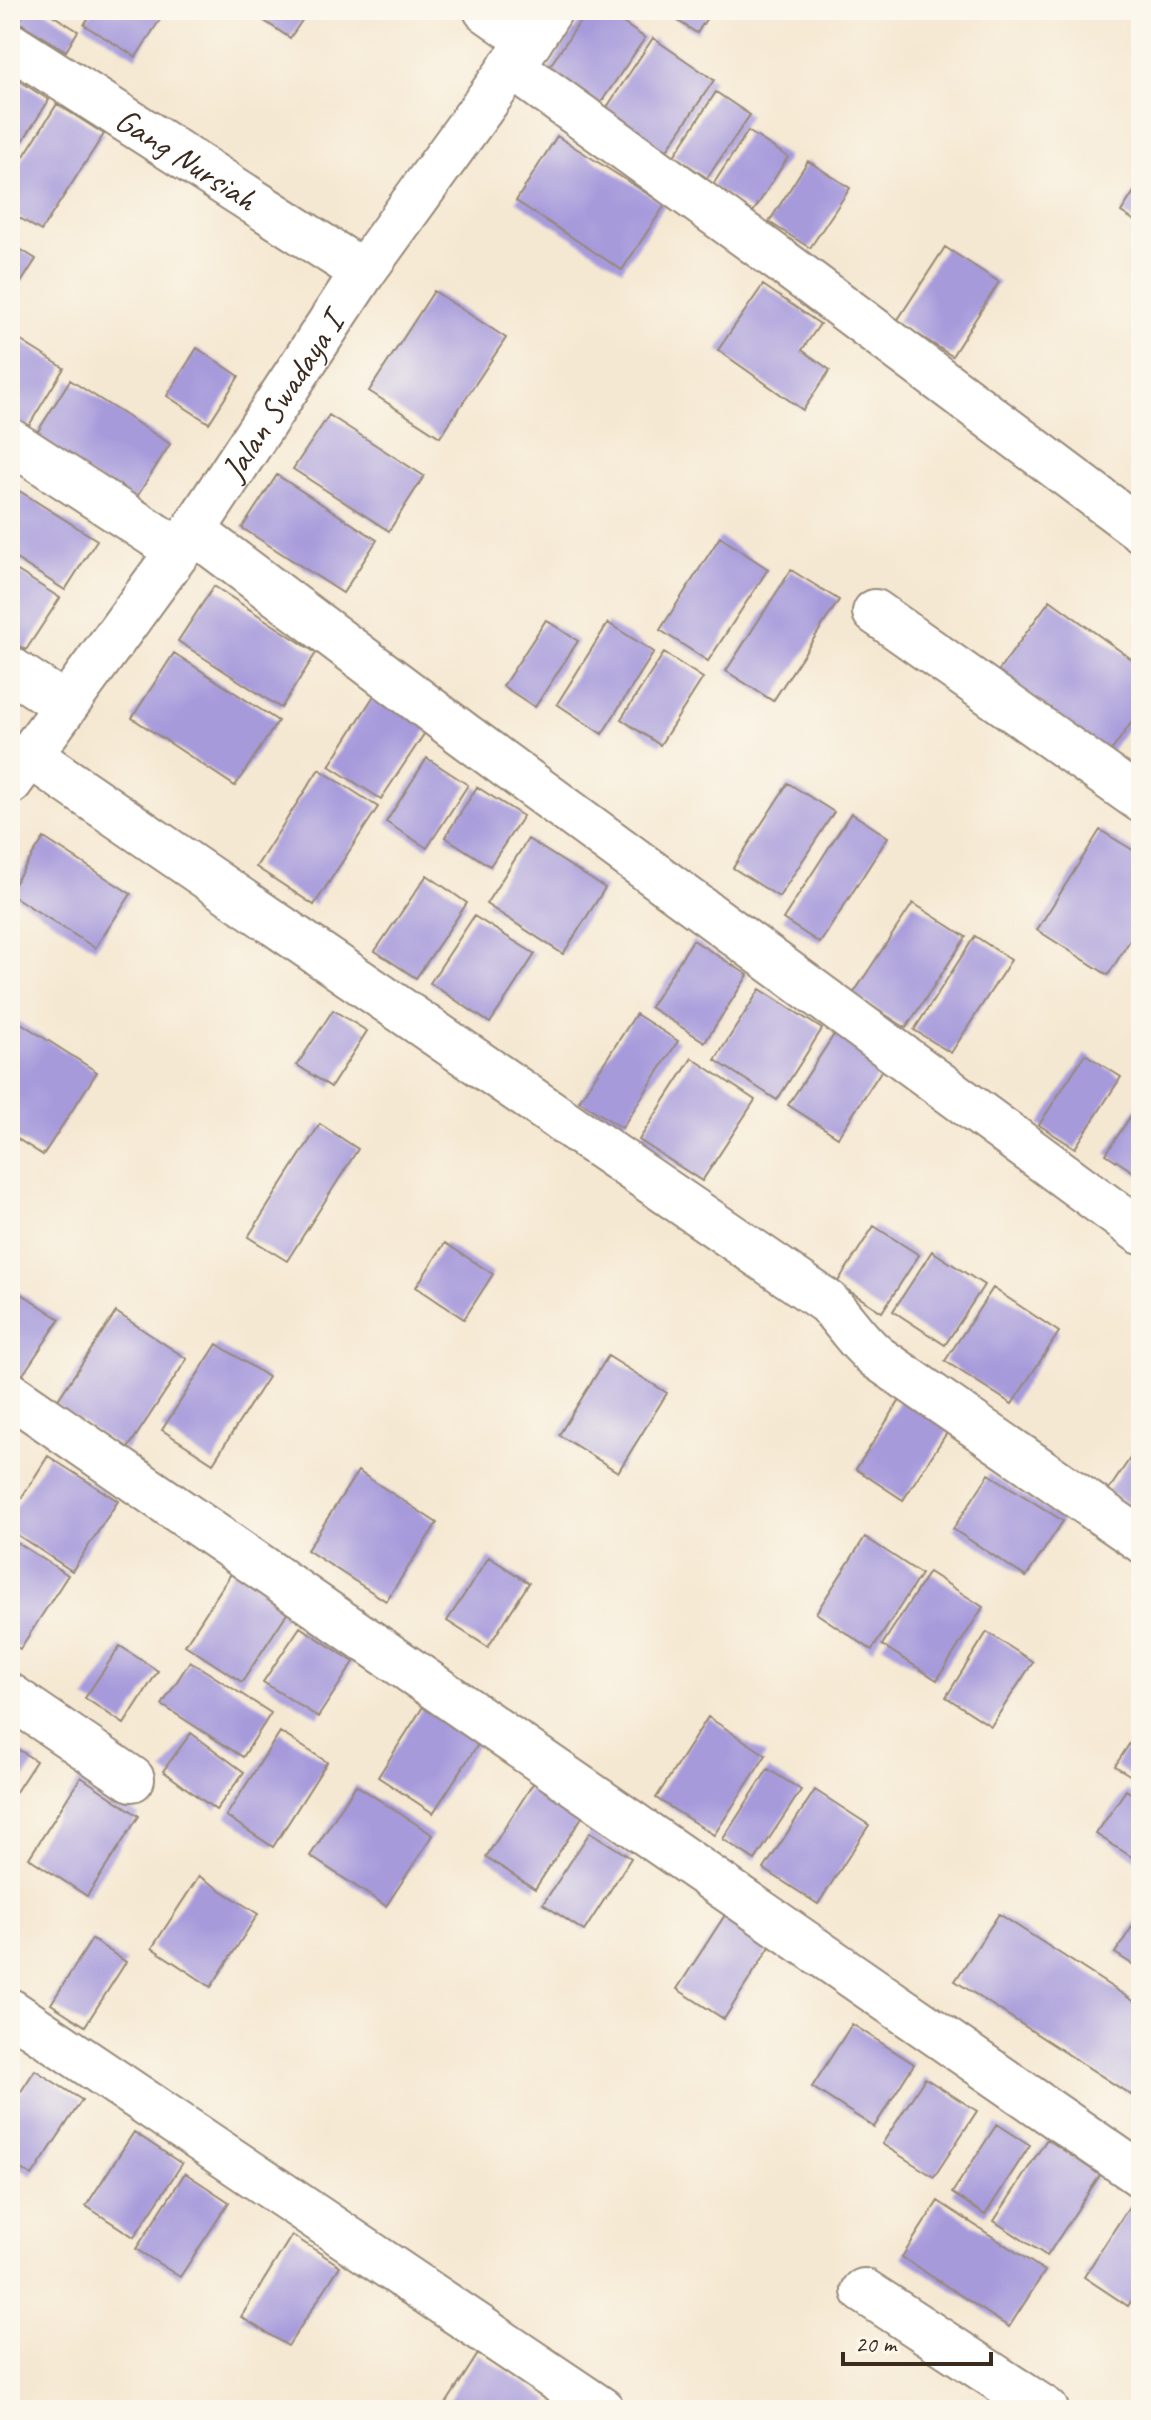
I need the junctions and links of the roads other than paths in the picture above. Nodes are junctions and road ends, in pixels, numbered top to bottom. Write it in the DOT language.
graph roads {
  1 [pos="486,10"];
  2 [pos="531,39"];
  3 [pos="10,45"];
  4 [pos="363,272"];
  5 [pos="10,441"];
  6 [pos="1141,530"];
  7 [pos="186,541"];
  8 [pos="875,612"];
  9 [pos="10,669"];
  10 [pos="65,705"];
  11 [pos="20,769"];
  12 [pos="1141,800"];
  13 [pos="1141,1232"];
  14 [pos="10,1394"];
  15 [pos="1141,1540"];
  16 [pos="10,1696"];
  17 [pos="132,1779"];
  18 [pos="10,2011"];
  19 [pos="1141,2175"];
  20 [pos="864,2291"];
  21 [pos="602,2410"];
  22 [pos="1046,2410"];
  1 -- 2 [label="street"];
  2 -- 4 [label="street, Jalan Swadaya I"];
  2 -- 6 [label="street"];
  3 -- 4 [label="street, Gang Nursiah"];
  4 -- 7 [label="street, Jalan Swadaya I"];
  5 -- 7 [label="street"];
  7 -- 10 [label="street, Jalan Swadaya I"];
  7 -- 13 [label="street"];
  8 -- 12 [label="street"];
  9 -- 10 [label="street"];
  10 -- 11 [label="street, Jalan Swadaya I"];
  11 -- 15 [label="street"];
  14 -- 19 [label="street"];
  16 -- 17 [label="street"];
  18 -- 21 [label="street"];
  20 -- 22 [label="street"];
}
